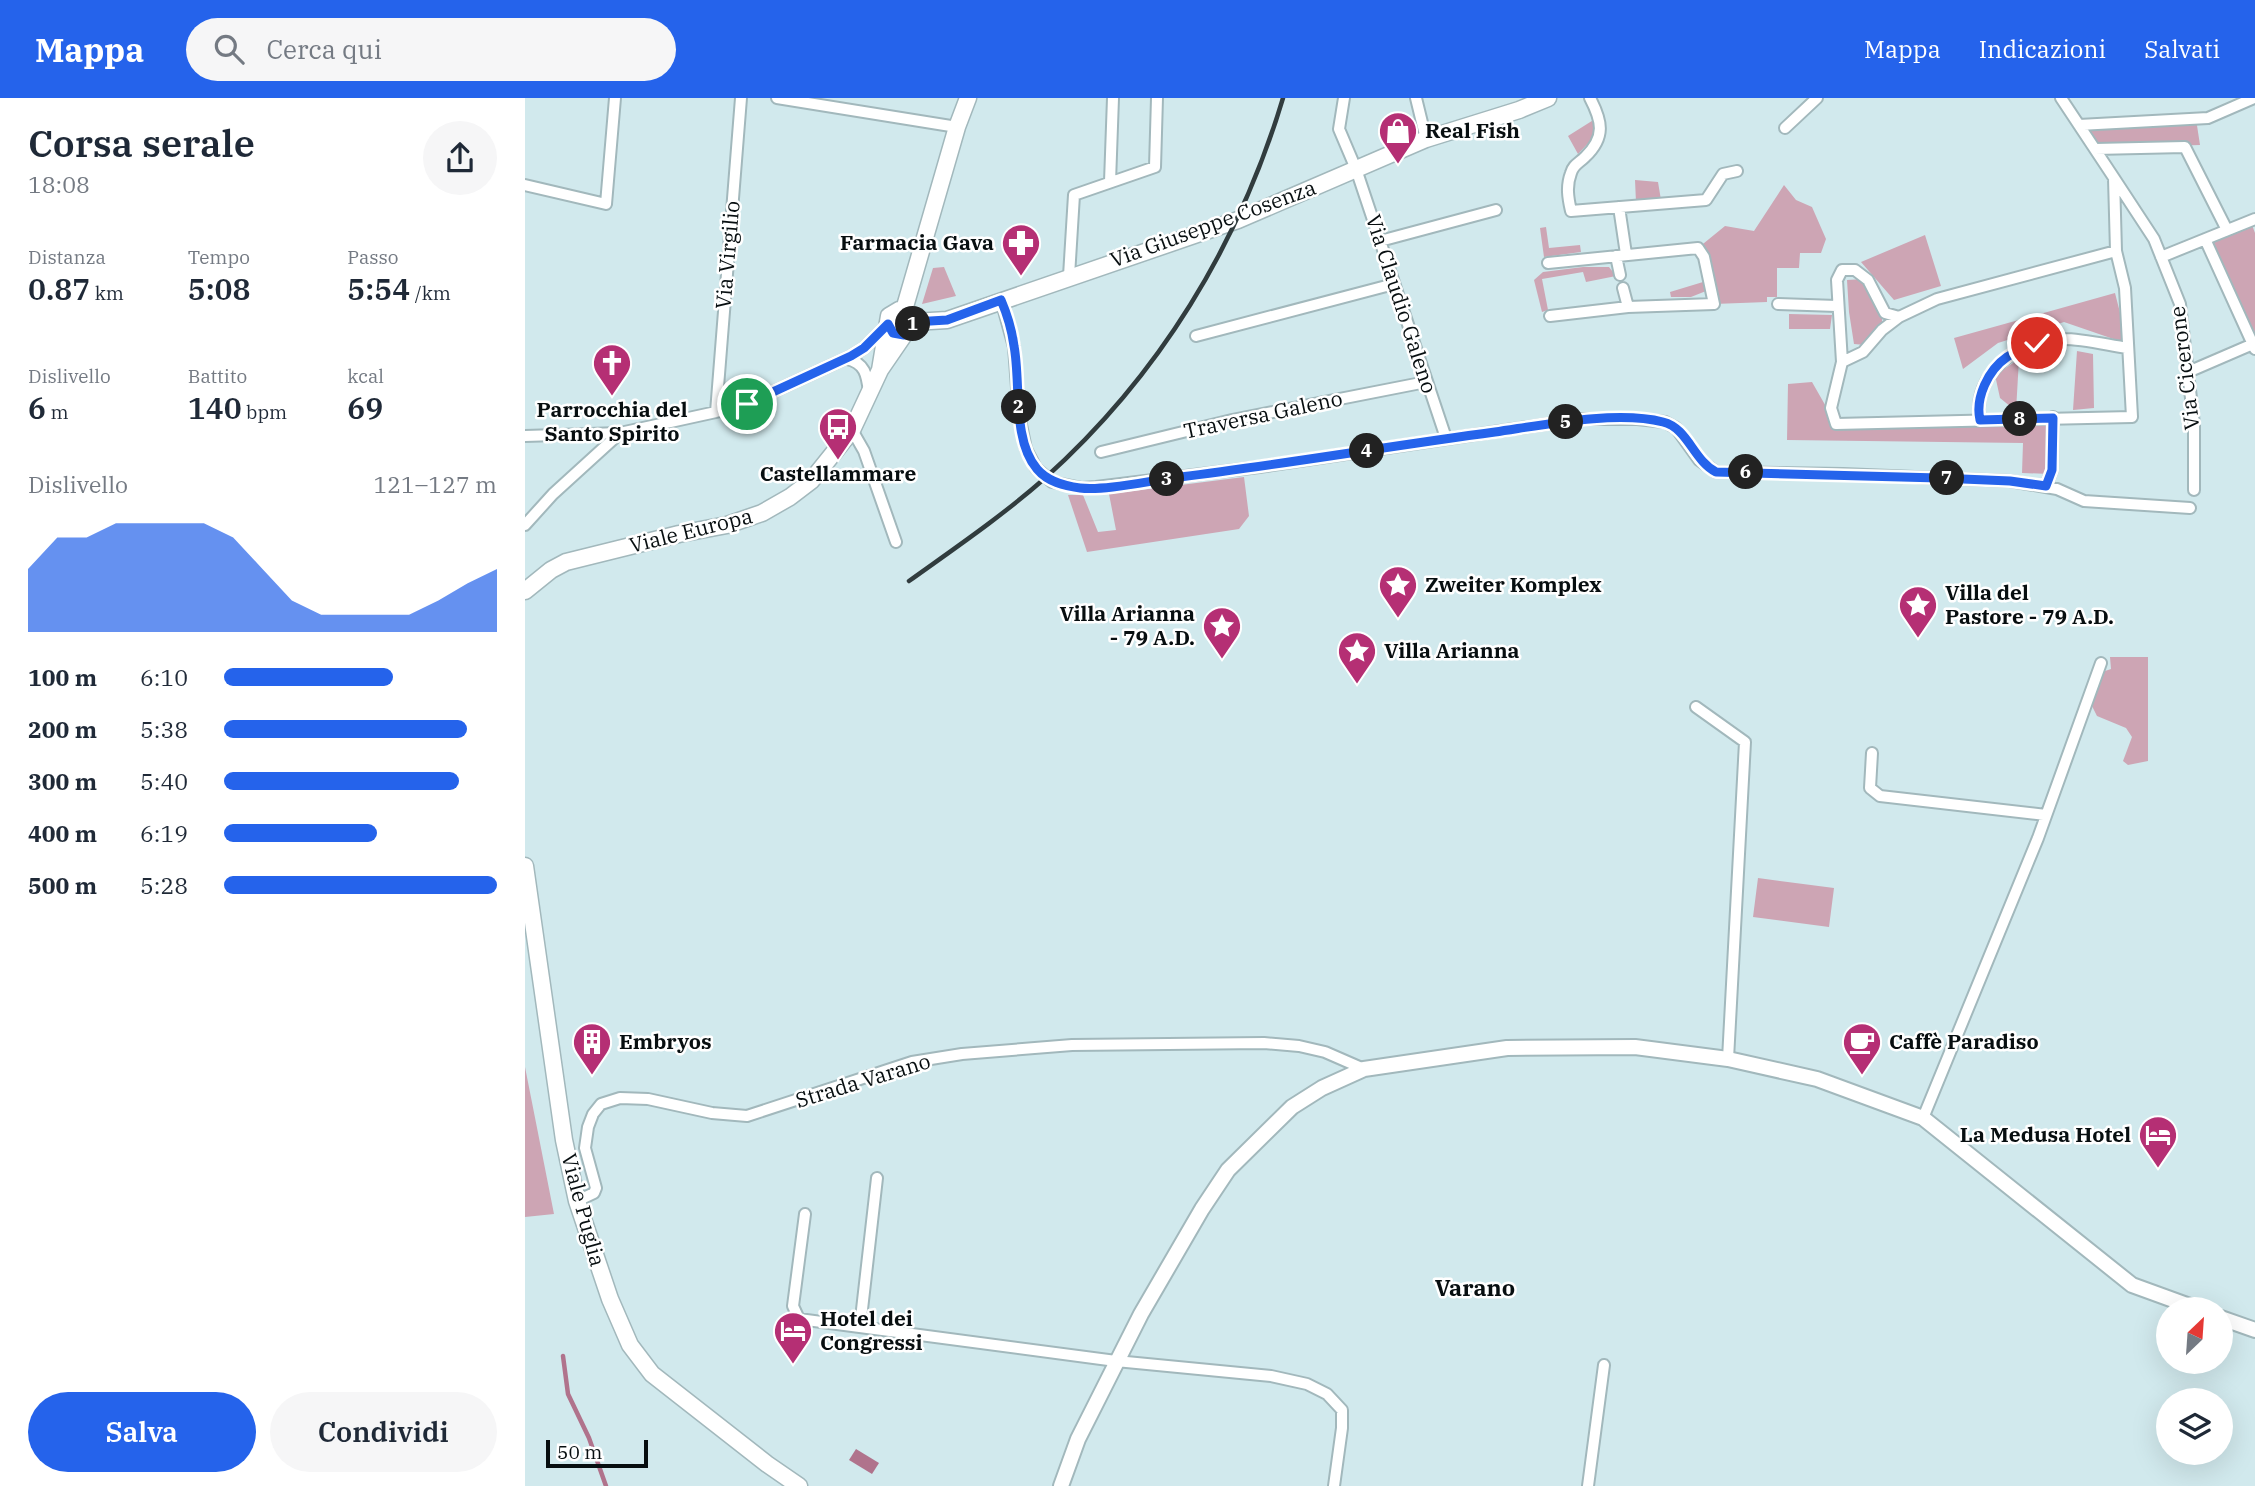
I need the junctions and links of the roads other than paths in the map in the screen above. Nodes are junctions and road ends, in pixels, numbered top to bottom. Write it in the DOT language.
graph roads {
  1 [pos="615,98"];
  2 [pos="741,98"];
  3 [pos="777,98"];
  4 [pos="968,98"];
  5 [pos="1113,98"];
  6 [pos="1157,98"];
  7 [pos="1344,98"];
  8 [pos="1416,98"];
  9 [pos="1548,98"];
  10 [pos="1590,98"];
  11 [pos="1817,98"];
  12 [pos="2061,98"];
  13 [pos="2254,98"];
  14 [pos="1517,104"];
  15 [pos="2079,125"];
  16 [pos="957,127"];
  17 [pos="1785,128"];
  18 [pos="1426,139"];
  19 [pos="2095,149"];
  20 [pos="1356,169"];
  21 [pos="1737,171"];
  22 [pos="2114,178"];
  23 [pos="1110,182"];
  24 [pos="525,185"];
  25 [pos="1619,207"];
  26 [pos="1496,210"];
  27 [pos="2254,222"];
  28 [pos="2227,230"];
  29 [pos="2205,239"];
  30 [pos="1380,241"];
  31 [pos="2116,251"];
  32 [pos="1621,255"];
  33 [pos="2161,257"];
  34 [pos="1548,263"];
  35 [pos="1620,275"];
  36 [pos="1069,276"];
  37 [pos="1394,284"];
  38 [pos="1623,288"];
  39 [pos="1001,300"];
  40 [pos="1779,304"];
  41 [pos="1837,306"];
  42 [pos="1628,307"];
  43 [pos="1550,316"];
  44 [pos="1899,317"];
  45 [pos="907,322"];
  46 [pos="888,326"];
  47 [pos="1196,336"];
  48 [pos="2254,347"];
  49 [pos="2128,348"];
  50 [pos="847,359"];
  51 [pos="1842,362"];
  52 [pos="880,370"];
  53 [pos="2188,372"];
  54 [pos="1426,382"];
  55 [pos="869,395"];
  56 [pos="716,412"];
  57 [pos="2053,418"];
  58 [pos="1980,420"];
  59 [pos="852,430"];
  60 [pos="620,432"];
  61 [pos="525,436"];
  62 [pos="1446,438"];
  63 [pos="1101,452"];
  64 [pos="2046,486"];
  65 [pos="2194,490"];
  66 [pos="2190,508"];
  67 [pos="525,525"];
  68 [pos="897,542"];
  69 [pos="525,591"];
  70 [pos="2101,663"];
  71 [pos="1696,706"];
  72 [pos="1872,753"];
  73 [pos="2046,815"];
  74 [pos="525,866"];
  75 [pos="1728,1059"];
  76 [pos="1364,1069"];
  77 [pos="1923,1118"];
  78 [pos="877,1178"];
  79 [pos="577,1201"];
  80 [pos="805,1214"];
  81 [pos="2165,1297"];
  82 [pos="2233,1322"];
  83 [pos="860,1327"];
  84 [pos="2255,1330"];
  85 [pos="1116,1361"];
  86 [pos="1604,1365"];
  87 [pos="767,1464"];
  88 [pos="775,1486"];
  89 [pos="799,1486"];
  90 [pos="1061,1486"];
  91 [pos="1334,1486"];
  92 [pos="1588,1486"];
  1 -- 24 [label="street"];
  2 -- 56 [label="street, Via Virgilio"];
  3 -- 16 [label="street"];
  4 -- 16 [label="main road"];
  5 -- 23 [label="street"];
  6 -- 23 [label="street"];
  7 -- 20 [label="street, Via Claudio Galeno"];
  8 -- 18 [label="street"];
  9 -- 14 [label="main road, Via Giuseppe Cosenza"];
  10 -- 25 [label="street"];
  11 -- 17 [label="street"];
  12 -- 15 [label="street, Via Cicerone"];
  13 -- 15 [label="street"];
  14 -- 18 [label="main road, Via Giuseppe Cosenza"];
  15 -- 19 [label="street, Via Cicerone"];
  16 -- 45 [label="main road"];
  18 -- 20 [label="main road, Via Giuseppe Cosenza"];
  19 -- 22 [label="street, Via Cicerone"];
  19 -- 28 [label="street"];
  20 -- 30 [label="street, Via Claudio Galeno"];
  20 -- 36 [label="main road, Via Giuseppe Cosenza"];
  21 -- 25 [label="street"];
  22 -- 31 [label="street"];
  22 -- 33 [label="street, Via Cicerone"];
  23 -- 36 [label="street"];
  25 -- 32 [label="street"];
  26 -- 30 [label="street"];
  27 -- 28 [label="street"];
  28 -- 29 [label="street"];
  29 -- 33 [label="street"];
  29 -- 48 [label="street"];
  30 -- 37 [label="street, Via Claudio Galeno"];
  31 -- 44 [label="street"];
  31 -- 49 [label="street"];
  32 -- 34 [label="street"];
  32 -- 35 [label="street"];
  32 -- 42 [label="street"];
  33 -- 53 [label="street, Via Cicerone"];
  36 -- 39 [label="main road, Via Giuseppe Cosenza"];
  37 -- 47 [label="street"];
  37 -- 54 [label="street, Via Claudio Galeno"];
  38 -- 42 [label="street"];
  39 -- 45 [label="main road, Via Giuseppe Cosenza"];
  39 -- 62 [label="street"];
  40 -- 41 [label="street"];
  41 -- 44 [label="street"];
  41 -- 51 [label="street"];
  42 -- 43 [label="street"];
  44 -- 51 [label="street"];
  45 -- 46 [label="main road"];
  45 -- 46 [label="main road"];
  45 -- 52 [label="main road"];
  46 -- 50 [label="street"];
  46 -- 52 [label="main road"];
  48 -- 53 [label="street"];
  49 -- 57 [label="street"];
  49 -- 58 [label="street"];
  50 -- 55 [label="street"];
  50 -- 56 [label="street"];
  51 -- 58 [label="street"];
  52 -- 55 [label="main road, Viale Europa"];
  53 -- 65 [label="street, Via Cicerone"];
  54 -- 62 [label="street, Via Claudio Galeno"];
  54 -- 63 [label="street, Traversa Galeno"];
  55 -- 59 [label="main road, Viale Europa"];
  56 -- 60 [label="street"];
  57 -- 58 [label="street"];
  57 -- 64 [label="street"];
  59 -- 68 [label="street"];
  59 -- 69 [label="main road, Viale Europa"];
  60 -- 61 [label="street"];
  60 -- 67 [label="street"];
  62 -- 64 [label="street"];
  64 -- 66 [label="street"];
  70 -- 73 [label="street"];
  71 -- 75 [label="street"];
  72 -- 73 [label="street"];
  73 -- 77 [label="street"];
  74 -- 79 [label="main road, Viale Puglia"];
  75 -- 76 [label="street"];
  75 -- 77 [label="street"];
  76 -- 79 [label="street, Strada Varano"];
  76 -- 85 [label="street"];
  77 -- 81 [label="street"];
  78 -- 83 [label="street"];
  79 -- 87 [label="main road, Viale Puglia"];
  80 -- 83 [label="street"];
  82 -- 84 [label="street"];
  83 -- 85 [label="street"];
  85 -- 90 [label="street"];
  85 -- 91 [label="street"];
  86 -- 92 [label="street"];
  87 -- 88 [label="main road"];
  87 -- 89 [label="main road, Viale Puglia"];
}
